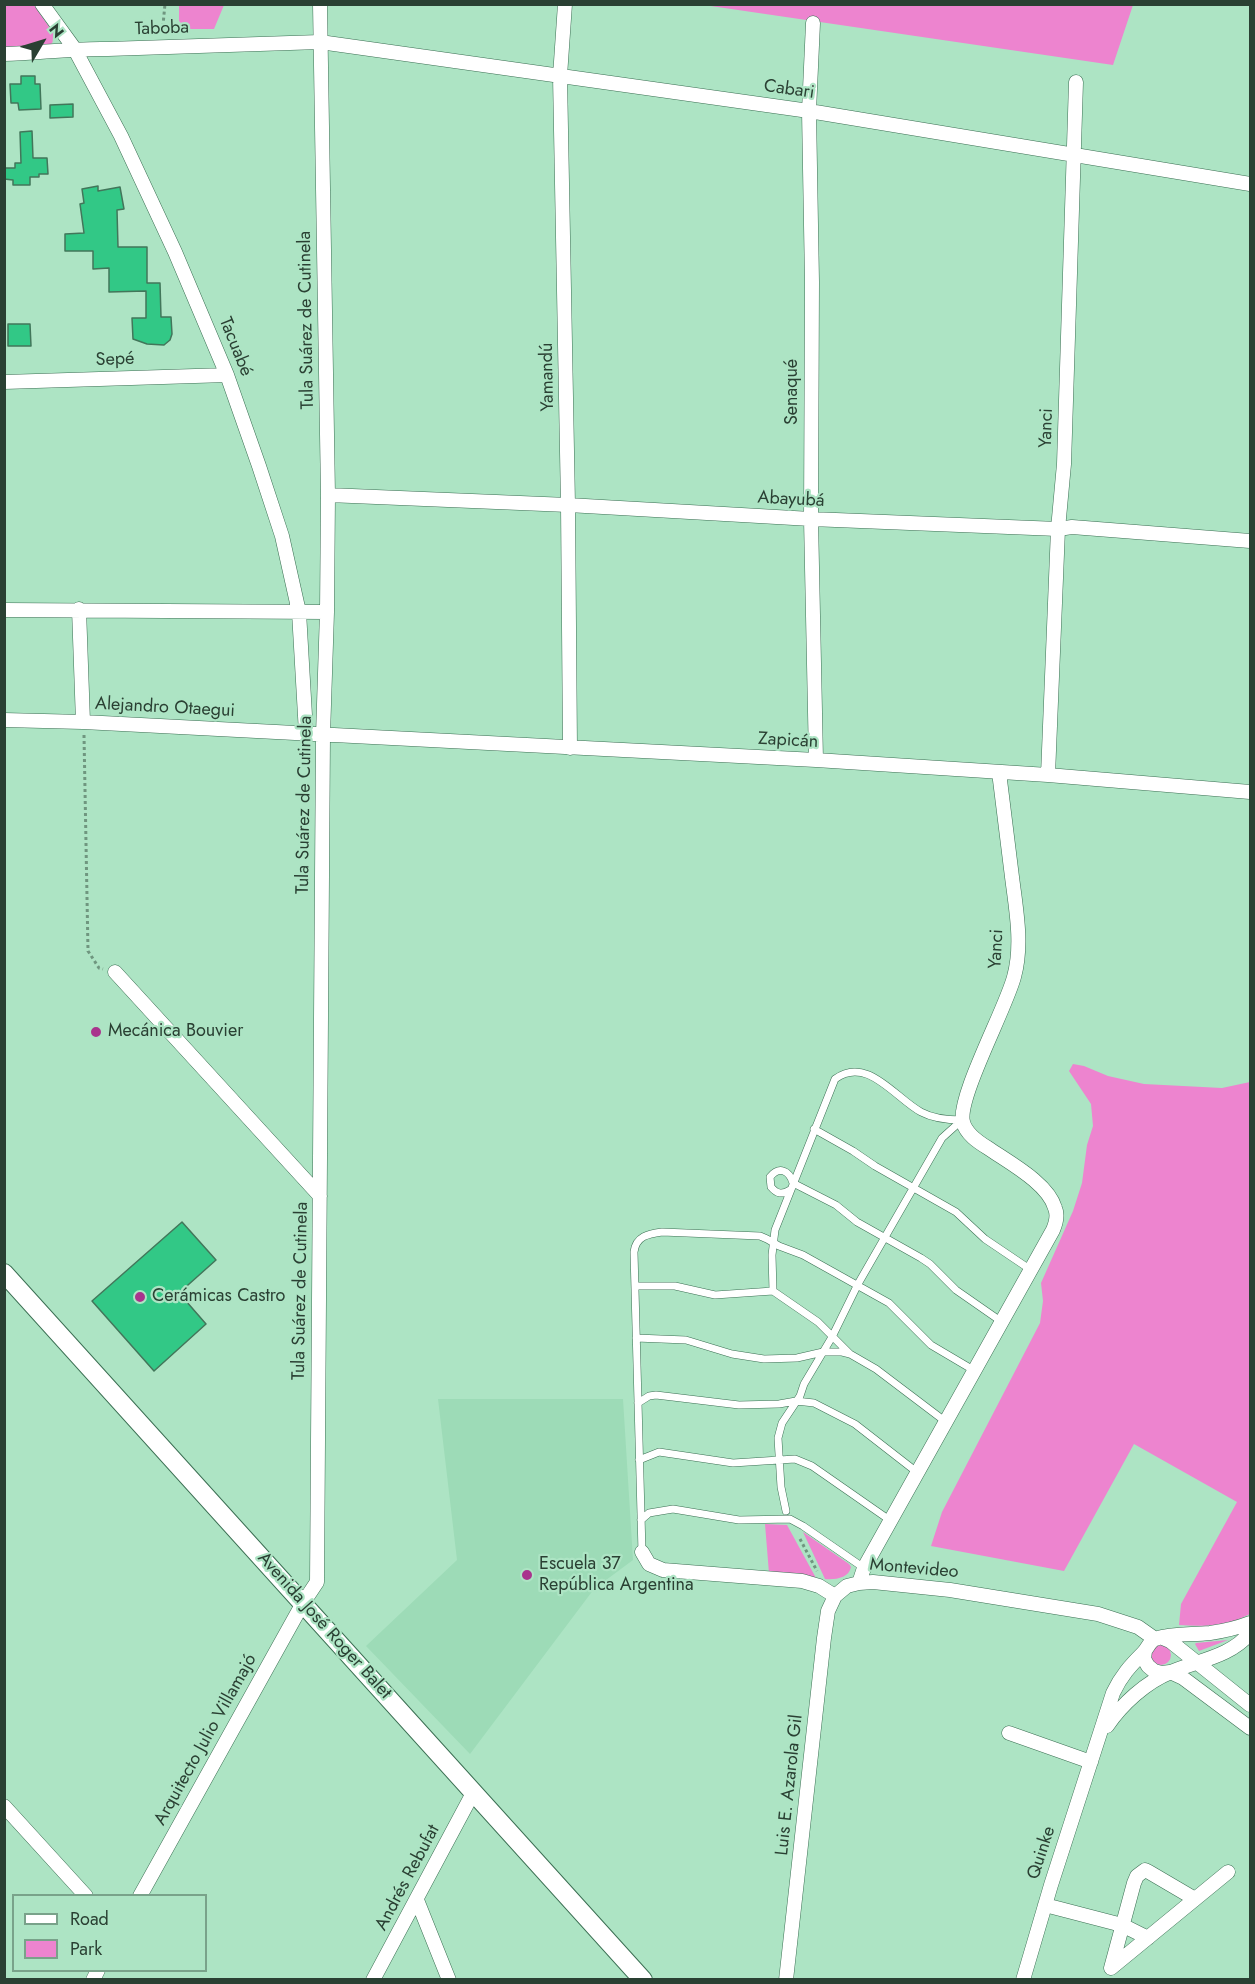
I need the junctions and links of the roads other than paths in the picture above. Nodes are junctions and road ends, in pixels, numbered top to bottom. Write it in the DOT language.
graph roads {
  1 [pos="42,4"];
  2 [pos="321,4"];
  3 [pos="565,4"];
  4 [pos="813,23"];
  5 [pos="320,42"];
  6 [pos="74,48"];
  7 [pos="4,54"];
  8 [pos="560,76"];
  9 [pos="1076,82"];
  10 [pos="809,111"];
  11 [pos="1073,155"];
  12 [pos="1251,184"];
  13 [pos="227,375"];
  14 [pos="4,382"];
  15 [pos="328,495"];
  16 [pos="568,505"];
  17 [pos="811,519"];
  18 [pos="1058,530"];
  19 [pos="1251,541"];
  20 [pos="79,609"];
  21 [pos="4,610"];
  22 [pos="298,612"];
  23 [pos="327,612"];
  24 [pos="4,720"];
  25 [pos="83,722"];
  26 [pos="306,733"];
  27 [pos="323,735"];
  28 [pos="570,748"];
  29 [pos="816,760"];
  30 [pos="999,772"];
  31 [pos="1048,775"];
  32 [pos="1251,792"];
  33 [pos="115,972"];
  34 [pos="962,1120"];
  35 [pos="814,1129"];
  36 [pos="791,1186"];
  37 [pos="913,1187"];
  38 [pos="320,1196"];
  39 [pos="885,1238"];
  40 [pos="773,1242"];
  41 [pos="1031,1270"];
  42 [pos="4,1273"];
  43 [pos="858,1284"];
  44 [pos="635,1286"];
  45 [pos="773,1292"];
  46 [pos="1002,1322"];
  47 [pos="832,1337"];
  48 [pos="636,1338"];
  49 [pos="823,1352"];
  50 [pos="850,1354"];
  51 [pos="975,1371"];
  52 [pos="796,1401"];
  53 [pos="638,1403"];
  54 [pos="946,1422"];
  55 [pos="779,1459"];
  56 [pos="639,1460"];
  57 [pos="918,1473"];
  58 [pos="786,1511"];
  59 [pos="641,1520"];
  60 [pos="891,1521"];
  61 [pos="642,1552"];
  62 [pos="864,1568"];
  63 [pos="859,1583"];
  64 [pos="835,1596"];
  65 [pos="303,1603"];
  66 [pos="1251,1623"];
  67 [pos="1251,1633"];
  68 [pos="1159,1639"];
  69 [pos="1176,1646"];
  70 [pos="1145,1651"];
  71 [pos="1199,1663"];
  72 [pos="1170,1672"];
  73 [pos="1251,1705"];
  74 [pos="1251,1728"];
  75 [pos="1009,1733"];
  76 [pos="1099,1738"];
  77 [pos="1091,1762"];
  78 [pos="473,1793"];
  79 [pos="4,1806"];
  80 [pos="1228,1872"];
  81 [pos="84,1894"];
  82 [pos="141,1894"];
  83 [pos="1195,1899"];
  84 [pos="417,1900"];
  85 [pos="1045,1905"];
  86 [pos="1122,1925"];
  87 [pos="1148,1938"];
  88 [pos="373,1980"];
  89 [pos="449,1980"];
  90 [pos="643,1980"];
  91 [pos="786,1980"];
  92 [pos="1023,1980"];
  1 -- 6 [label="street, Tacuabé"];
  2 -- 5 [label="street, Tula Suárez de Cutinela"];
  3 -- 8 [label="street, Yamandú"];
  4 -- 10 [label="street, Senaqué"];
  5 -- 6 [label="street, Taboba"];
  5 -- 8 [label="street, Cabari"];
  5 -- 15 [label="street, Tula Suárez de Cutinela"];
  6 -- 7 [label="street, Taboba"];
  6 -- 13 [label="street, Tacuabé"];
  8 -- 10 [label="street, Cabari"];
  8 -- 16 [label="street, Yamandú"];
  9 -- 11 [label="street, Yanci"];
  10 -- 11 [label="street, Cabari"];
  10 -- 17 [label="street, Senaqué"];
  11 -- 12 [label="street, Cabari"];
  11 -- 18 [label="street, Yanci"];
  13 -- 14 [label="street, Sepé"];
  13 -- 22 [label="street, Tacuabé"];
  15 -- 16 [label="street, Abayubá"];
  15 -- 23 [label="street, Tula Suárez de Cutinela"];
  16 -- 17 [label="street, Abayubá"];
  16 -- 28 [label="street, Yamandú"];
  17 -- 18 [label="street, Abayubá"];
  17 -- 29 [label="street, Senaqué"];
  18 -- 19 [label="street, Abayubá"];
  18 -- 31 [label="street, Yanci"];
  20 -- 21 [label="street"];
  20 -- 22 [label="street"];
  20 -- 25 [label="street"];
  22 -- 23 [label="street"];
  22 -- 26 [label="street, Tacuabé"];
  23 -- 27 [label="street, Tula Suárez de Cutinela"];
  24 -- 25 [label="street, Alejandro Otaegui"];
  25 -- 26 [label="street, Alejandro Otaegui"];
  26 -- 27 [label="street, Alejandro Otaegui"];
  27 -- 28 [label="street, Zapicán"];
  27 -- 38 [label="street, Tula Suárez de Cutinela"];
  28 -- 29 [label="street, Zapicán"];
  29 -- 30 [label="street, Zapicán"];
  30 -- 31 [label="street, Zapicán"];
  30 -- 34 [label="street, Yanci"];
  31 -- 32 [label="street, Zapicán"];
  33 -- 38 [label="street"];
  34 -- 35 [label="lane"];
  34 -- 37 [label="lane"];
  34 -- 41 [label="street"];
  35 -- 36 [label="lane"];
  35 -- 37 [label="lane"];
  36 -- 39 [label="lane"];
  36 -- 40 [label="lane"];
  37 -- 39 [label="lane"];
  37 -- 41 [label="lane"];
  38 -- 65 [label="street, Tula Suárez de Cutinela"];
  39 -- 43 [label="lane"];
  39 -- 46 [label="lane"];
  40 -- 43 [label="lane"];
  40 -- 44 [label="lane"];
  40 -- 45 [label="lane"];
  41 -- 46 [label="street"];
  42 -- 65 [label="street, Avenida José Roger Balet"];
  43 -- 47 [label="lane"];
  43 -- 51 [label="lane"];
  44 -- 45 [label="lane"];
  44 -- 48 [label="lane"];
  45 -- 47 [label="lane"];
  46 -- 51 [label="street"];
  47 -- 49 [label="lane"];
  47 -- 50 [label="lane"];
  48 -- 49 [label="lane"];
  48 -- 53 [label="lane"];
  49 -- 50 [label="lane"];
  49 -- 52 [label="lane"];
  50 -- 54 [label="lane"];
  51 -- 54 [label="street"];
  52 -- 53 [label="lane"];
  52 -- 55 [label="lane"];
  52 -- 57 [label="lane"];
  53 -- 56 [label="lane"];
  54 -- 57 [label="street"];
  55 -- 56 [label="lane"];
  55 -- 58 [label="lane"];
  55 -- 60 [label="lane"];
  56 -- 59 [label="lane"];
  57 -- 60 [label="street"];
  59 -- 61 [label="lane"];
  59 -- 62 [label="lane"];
  60 -- 62 [label="street"];
  61 -- 64 [label="street"];
  62 -- 63 [label="street"];
  63 -- 64 [label="street, Montevideo"];
  63 -- 68 [label="street, Montevideo"];
  64 -- 91 [label="street, Luis E. Azarola Gil"];
  65 -- 78 [label="street, Avenida José Roger Balet"];
  65 -- 82 [label="street, Arquitecto Julio Villamajó"];
  66 -- 68 [label="street"];
  67 -- 71 [label="street, Quinke"];
  68 -- 69 [label="street"];
  68 -- 70 [label="street, Quinke"];
  69 -- 71 [label="street"];
  69 -- 72 [label="street"];
  70 -- 72 [label="street"];
  70 -- 76 [label="street, Quinke"];
  71 -- 72 [label="street, Quinke"];
  71 -- 73 [label="street"];
  72 -- 74 [label="street"];
  72 -- 76 [label="street, Quinke"];
  75 -- 77 [label="street"];
  76 -- 77 [label="street, Quinke"];
  77 -- 85 [label="street, Quinke"];
  78 -- 84 [label="street, Andrés Rebufat"];
  78 -- 90 [label="street, Avenida José Roger Balet"];
  79 -- 81 [label="street"];
  80 -- 83 [label="street"];
  83 -- 86 [label="street"];
  83 -- 87 [label="street"];
  84 -- 88 [label="street, Andrés Rebufat"];
  84 -- 89 [label="street"];
  85 -- 86 [label="street"];
  85 -- 92 [label="street, Quinke"];
  86 -- 87 [label="street"];
  86 -- 87 [label="street"];
}
